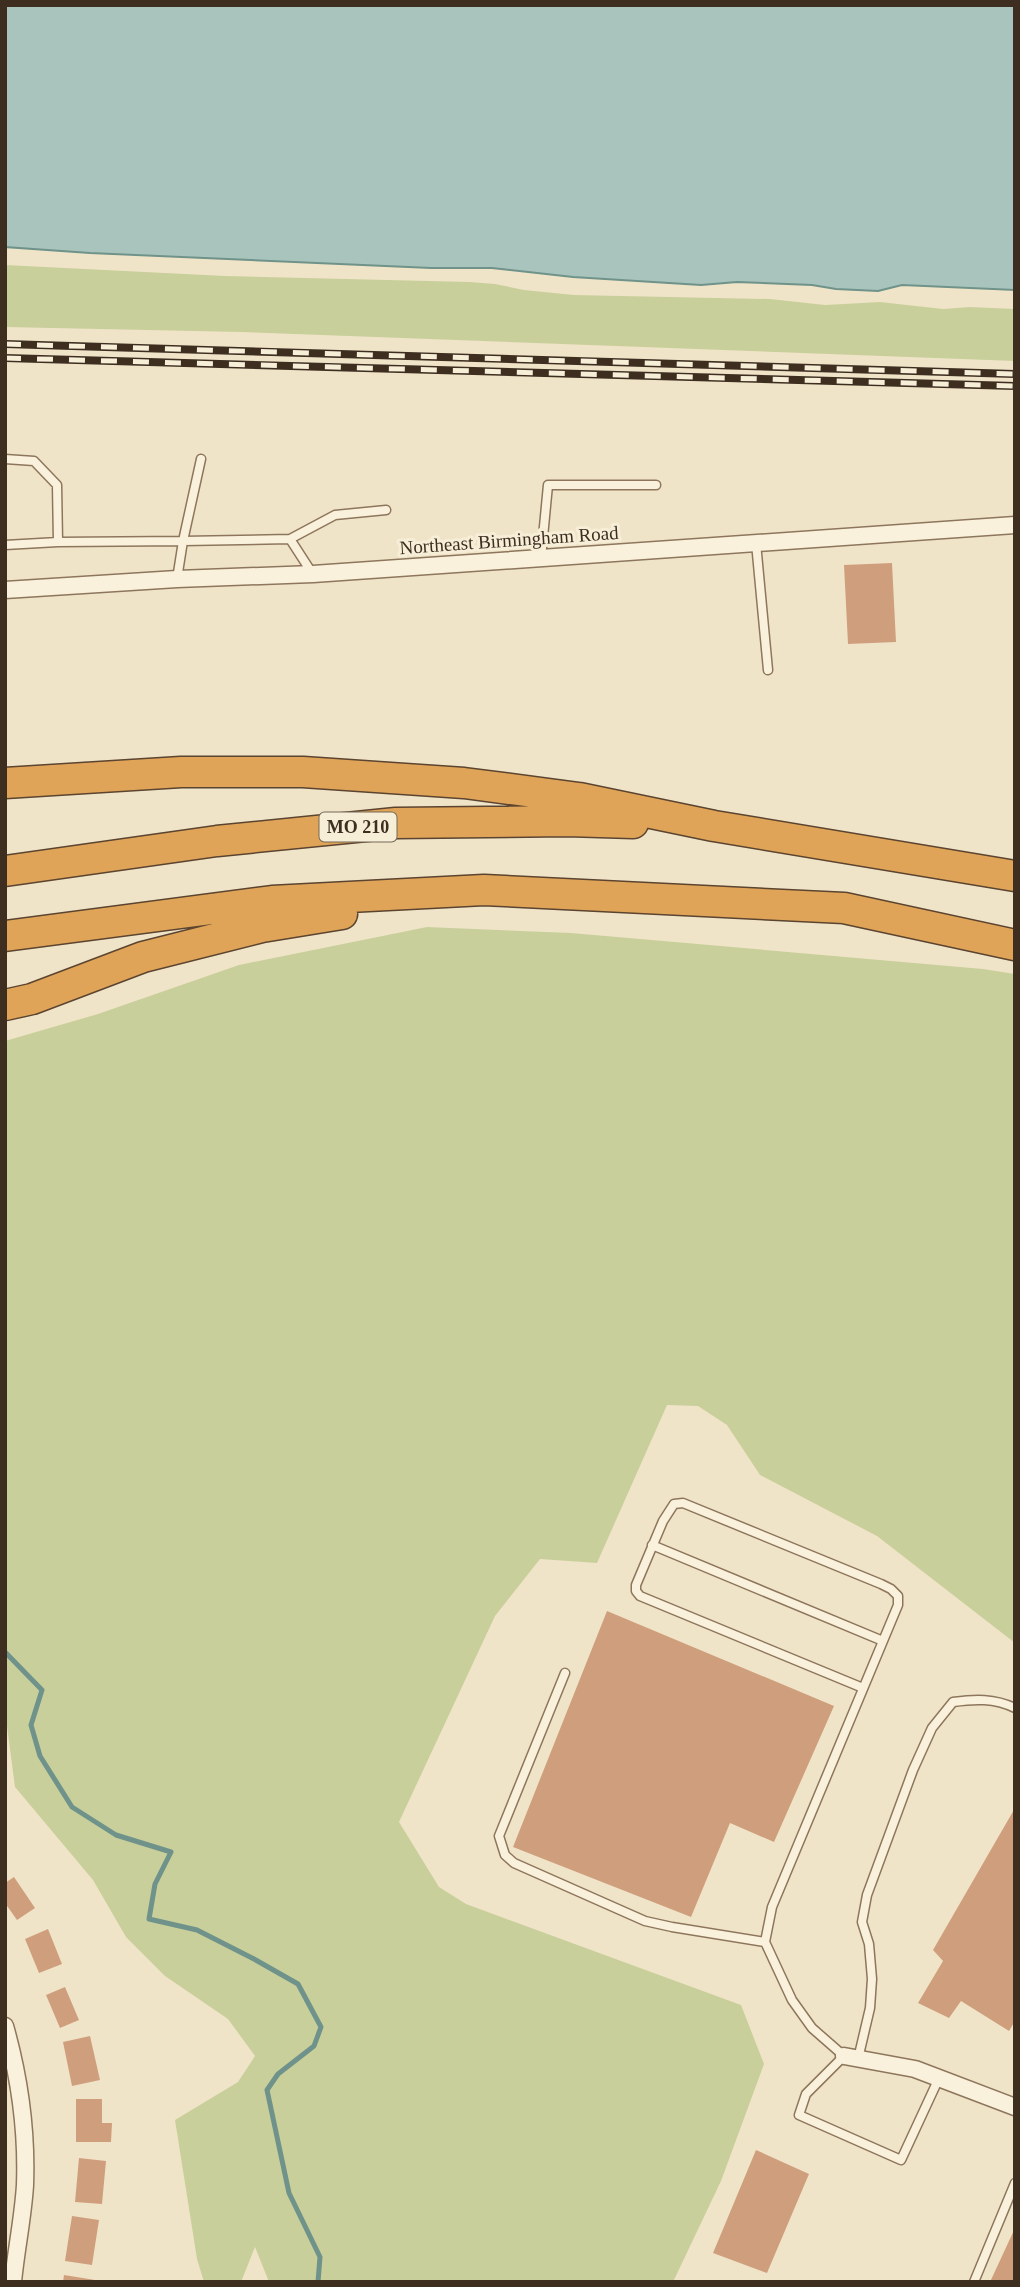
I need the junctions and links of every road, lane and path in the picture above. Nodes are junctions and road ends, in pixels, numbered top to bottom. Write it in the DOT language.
graph roads {
  1 [pos="5,459"];
  2 [pos="201,459"];
  3 [pos="656,485"];
  4 [pos="386,510"];
  5 [pos="1015,525"];
  6 [pos="290,539"];
  7 [pos="183,541"];
  8 [pos="58,542"];
  9 [pos="756,543"];
  10 [pos="5,545"];
  11 [pos="541,558"];
  12 [pos="313,574"];
  13 [pos="177,579"];
  14 [pos="5,590"];
  15 [pos="768,670"];
  16 [pos="5,783"];
  17 [pos="714,826"];
  18 [pos="5,871"];
  19 [pos="1015,876"];
  20 [pos="484,890"];
  21 [pos="5,936"];
  22 [pos="1015,945"];
  23 [pos="5,1005"];
  24 [pos="652,1545"];
  25 [pos="883,1641"];
  26 [pos="565,1673"];
  27 [pos="863,1688"];
  28 [pos="1015,1708"];
  29 [pos="765,1942"];
  30 [pos="5,2026"];
  31 [pos="851,2058"];
  32 [pos="939,2078"];
  33 [pos="1015,2107"];
  34 [pos="1015,2183"];
  35 [pos="13,2282"];
  36 [pos="974,2282"];
  1 -- 8 [label="lane"];
  2 -- 7 [label="lane"];
  3 -- 11 [label="lane"];
  4 -- 6 [label="lane"];
  5 -- 9 [label="street, Northeast Birmingham Road"];
  6 -- 7 [label="lane"];
  6 -- 12 [label="lane"];
  7 -- 8 [label="lane"];
  7 -- 13 [label="lane"];
  8 -- 10 [label="lane"];
  9 -- 11 [label="street, Northeast Birmingham Road"];
  9 -- 15 [label="lane"];
  11 -- 12 [label="street, Northeast Birmingham Road"];
  12 -- 13 [label="street, Northeast Birmingham Road"];
  13 -- 14 [label="street, Northeast Birmingham Road"];
  16 -- 17 [label="highway"];
  17 -- 18 [label="highway, MO 210"];
  17 -- 19 [label="highway, MO 210"];
  20 -- 21 [label="highway"];
  20 -- 22 [label="highway"];
  20 -- 23 [label="highway"];
  24 -- 25 [label="lane"];
  24 -- 25 [label="lane"];
  24 -- 27 [label="lane"];
  25 -- 27 [label="lane"];
  26 -- 29 [label="lane"];
  27 -- 29 [label="lane"];
  28 -- 31 [label="lane"];
  29 -- 31 [label="lane"];
  30 -- 35 [label="street"];
  31 -- 32 [label="street"];
  31 -- 32 [label="lane"];
  32 -- 33 [label="street"];
  34 -- 36 [label="lane"];
}
